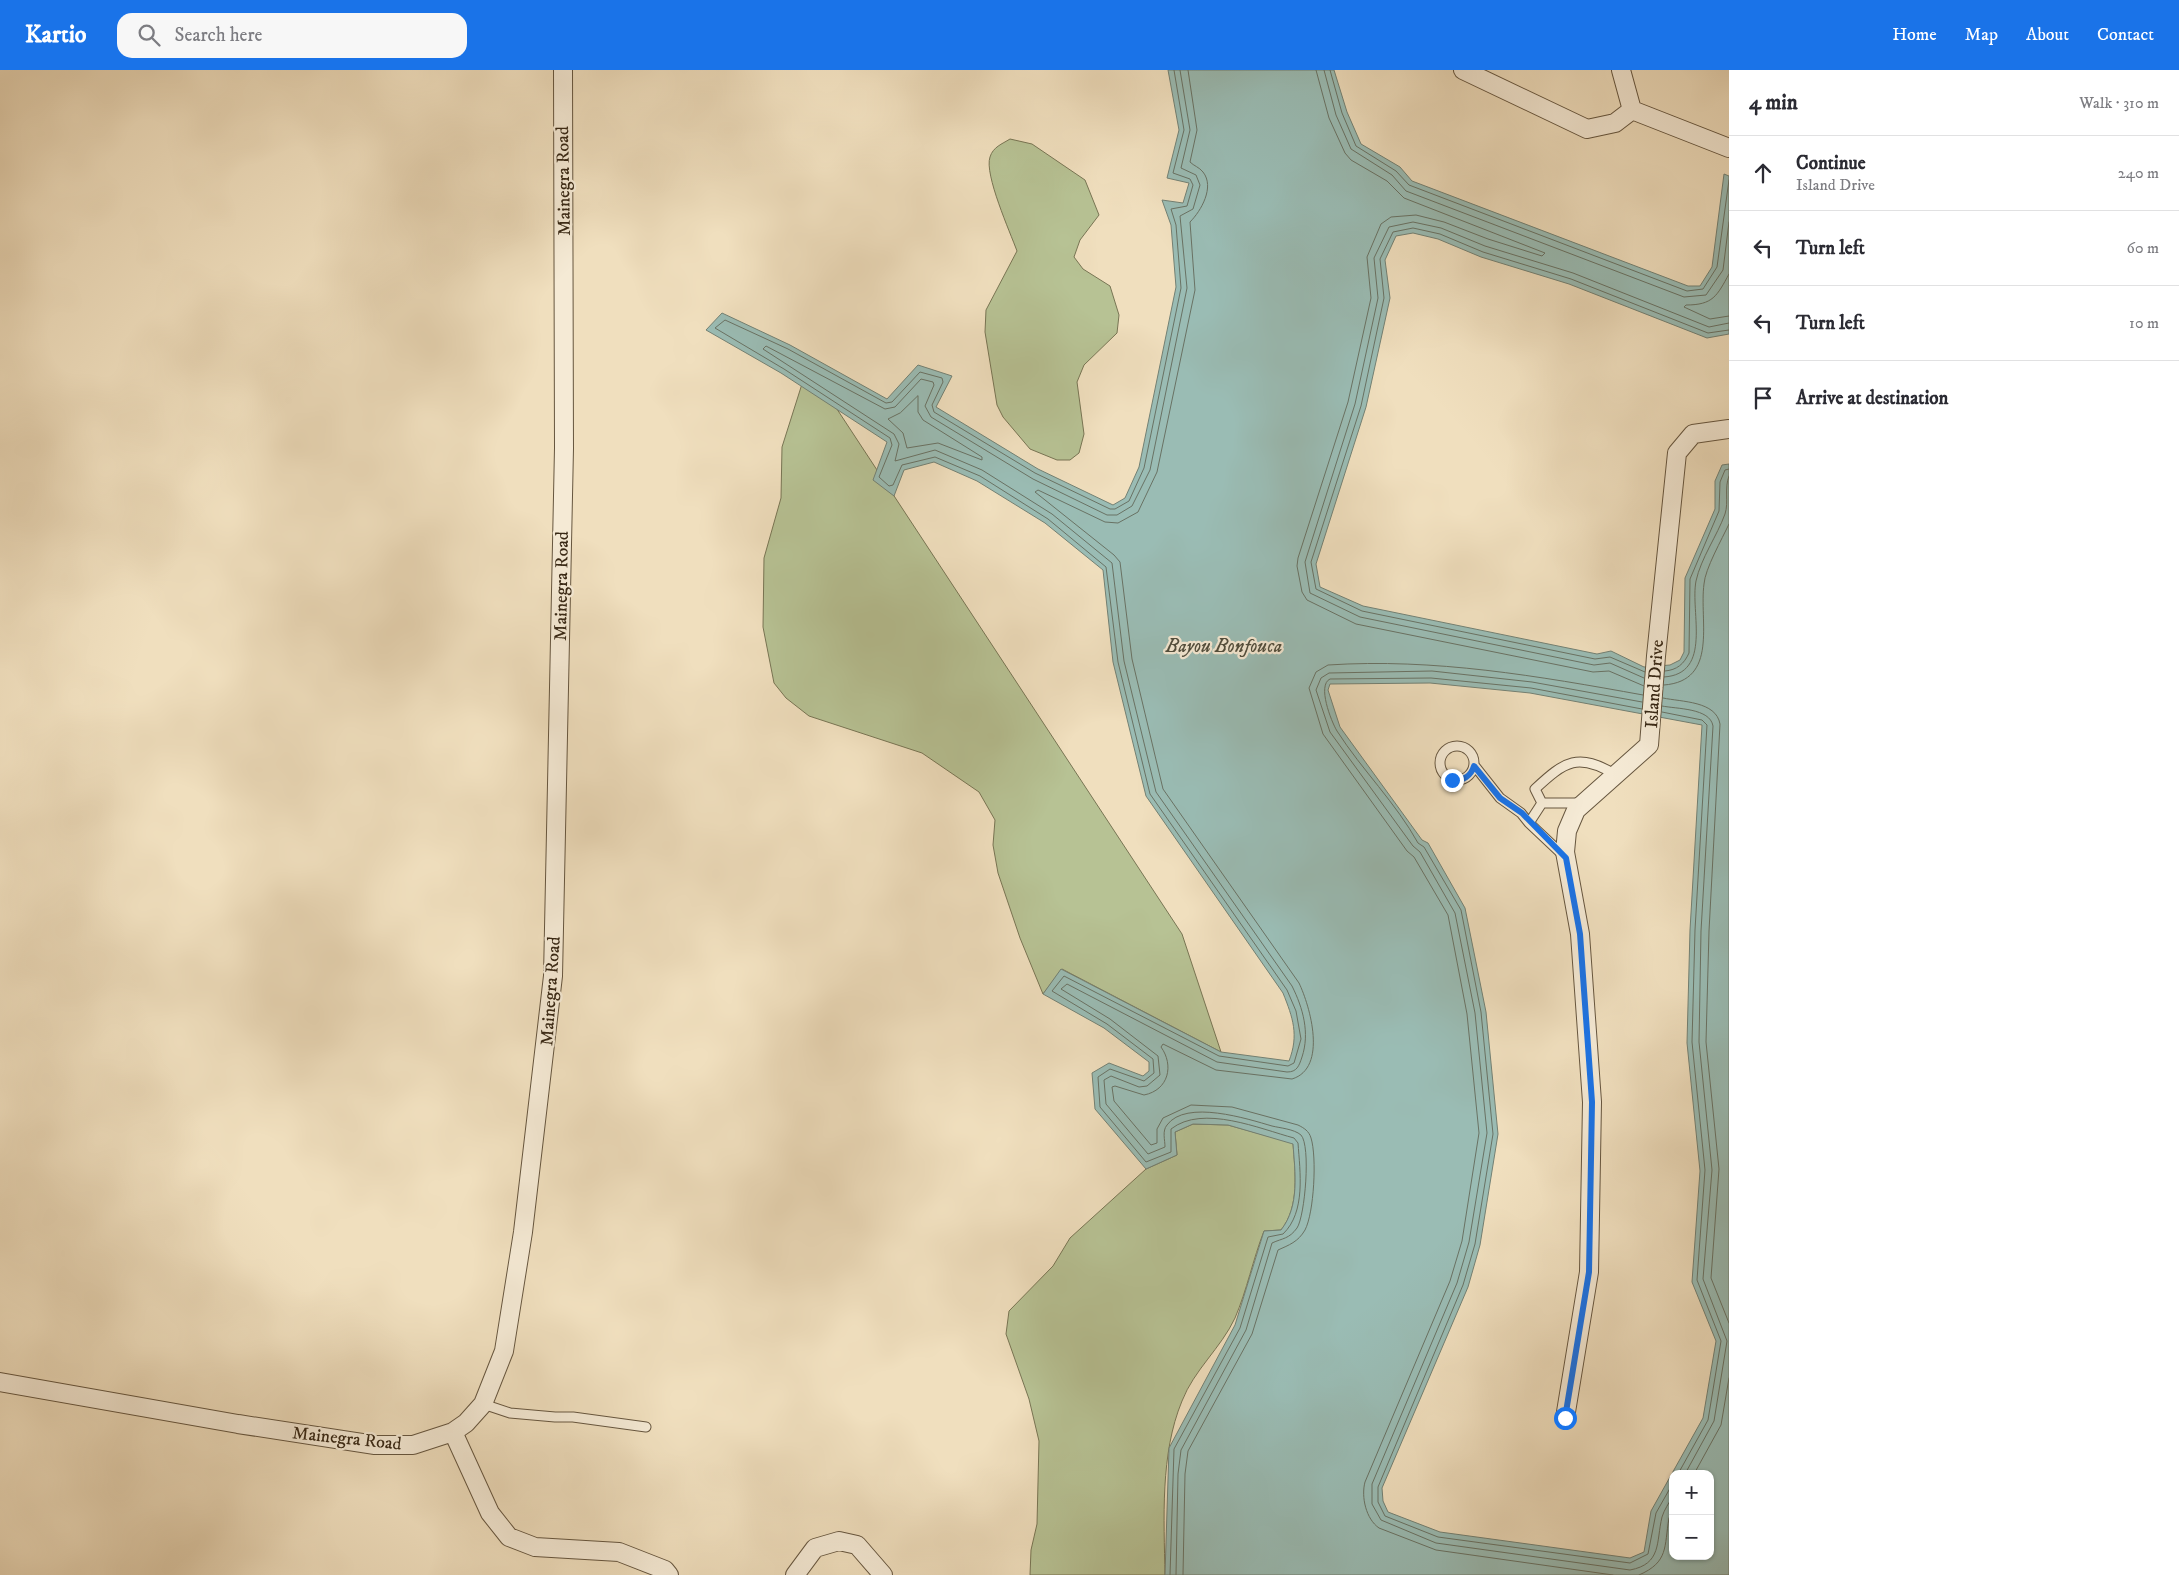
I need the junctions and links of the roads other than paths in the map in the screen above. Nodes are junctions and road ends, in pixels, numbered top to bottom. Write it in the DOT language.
graph roads {
  1 [pos="563,70"];
  2 [pos="1463,70"];
  3 [pos="1621,70"];
  4 [pos="1632,110"];
  5 [pos="1725,146"];
  6 [pos="1729,430"];
  7 [pos="1474,766"];
  8 [pos="1616,775"];
  9 [pos="1542,803"];
  10 [pos="1583,803"];
  11 [pos="1529,823"];
  12 [pos="1566,858"];
  13 [pos="0,1382"];
  14 [pos="483,1404"];
  15 [pos="1565,1418"];
  16 [pos="646,1427"];
  17 [pos="453,1432"];
  18 [pos="669,1575"];
  19 [pos="795,1575"];
  20 [pos="883,1575"];
  1 -- 14 [label="street, Mainegra Road"];
  2 -- 4 [label="street"];
  3 -- 4 [label="street"];
  4 -- 5 [label="street"];
  6 -- 8 [label="street, Island Drive"];
  7 -- 11 [label="lane"];
  8 -- 9 [label="lane"];
  8 -- 10 [label="street, Island Drive"];
  9 -- 10 [label="lane"];
  9 -- 11 [label="lane"];
  10 -- 12 [label="street, Island Drive"];
  11 -- 12 [label="lane"];
  12 -- 15 [label="street, Island Drive"];
  13 -- 17 [label="street, Mainegra Road"];
  14 -- 16 [label="lane"];
  14 -- 17 [label="street, Mainegra Road"];
  17 -- 18 [label="street"];
  19 -- 20 [label="street"];
}
